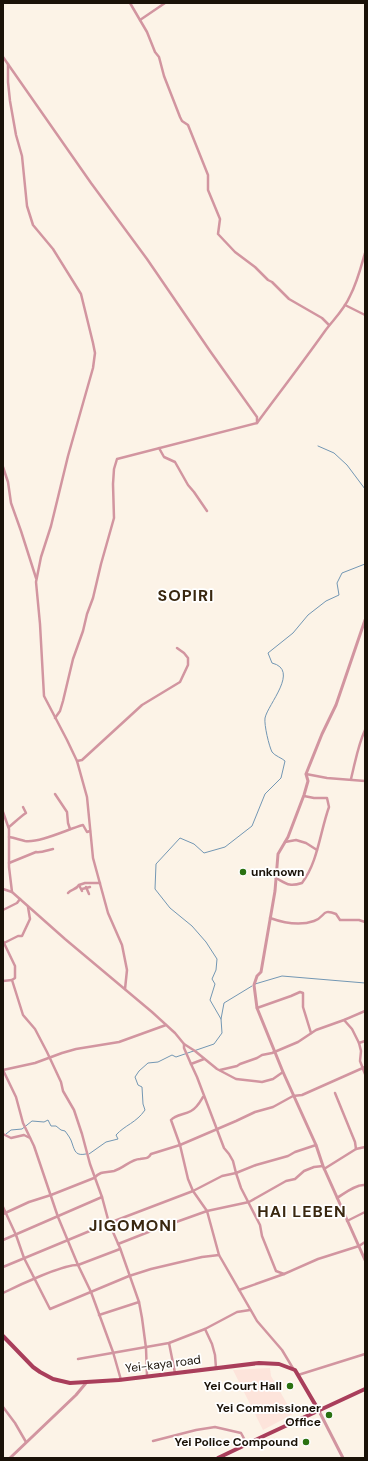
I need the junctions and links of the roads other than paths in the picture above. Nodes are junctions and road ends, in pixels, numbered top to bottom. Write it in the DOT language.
graph roads {
  1 [pos="130,3"];
  2 [pos="165,3"];
  3 [pos="140,20"];
  4 [pos="3,57"];
  5 [pos="8,64"];
  6 [pos="365,253"];
  7 [pos="345,305"];
  8 [pos="365,315"];
  9 [pos="329,325"];
  10 [pos="257,423"];
  11 [pos="159,448"];
  12 [pos="3,467"];
  13 [pos="207,510"];
  14 [pos="36,578"];
  15 [pos="365,620"];
  16 [pos="177,648"];
  17 [pos="55,718"];
  18 [pos="365,730"];
  19 [pos="77,761"];
  20 [pos="306,774"];
  21 [pos="351,779"];
  22 [pos="365,781"];
  23 [pos="55,794"];
  24 [pos="304,796"];
  25 [pos="23,807"];
  26 [pos="3,812"];
  27 [pos="9,827"];
  28 [pos="70,829"];
  29 [pos="90,831"];
  30 [pos="10,837"];
  31 [pos="285,842"];
  32 [pos="53,849"];
  33 [pos="317,850"];
  34 [pos="9,863"];
  35 [pos="276,878"];
  36 [pos="100,883"];
  37 [pos="80,886"];
  38 [pos="86,887"];
  39 [pos="90,887"];
  40 [pos="3,889"];
  41 [pos="12,892"];
  42 [pos="68,893"];
  43 [pos="89,894"];
  44 [pos="20,899"];
  45 [pos="28,906"];
  46 [pos="3,910"];
  47 [pos="270,918"];
  48 [pos="365,922"];
  49 [pos="4,942"];
  50 [pos="12,980"];
  51 [pos="3,981"];
  52 [pos="125,989"];
  53 [pos="257,1008"];
  54 [pos="365,1010"];
  55 [pos="344,1020"];
  56 [pos="166,1025"];
  57 [pos="311,1033"];
  58 [pos="365,1041"];
  59 [pos="359,1043"];
  60 [pos="184,1044"];
  61 [pos="274,1052"];
  62 [pos="49,1057"];
  63 [pos="204,1059"];
  64 [pos="191,1064"];
  65 [pos="364,1068"];
  66 [pos="3,1070"];
  67 [pos="219,1071"];
  68 [pos="283,1072"];
  69 [pos="365,1074"];
  70 [pos="335,1093"];
  71 [pos="293,1096"];
  72 [pos="203,1097"];
  73 [pos="216,1129"];
  74 [pos="3,1134"];
  75 [pos="30,1138"];
  76 [pos="180,1145"];
  77 [pos="316,1145"];
  78 [pos="365,1147"];
  79 [pos="356,1149"];
  80 [pos="323,1167"];
  81 [pos="236,1173"];
  82 [pos="94,1178"];
  83 [pos="365,1185"];
  84 [pos="193,1191"];
  85 [pos="51,1195"];
  86 [pos="102,1197"];
  87 [pos="337,1198"];
  88 [pos="249,1202"];
  89 [pos="3,1207"];
  90 [pos="207,1211"];
  91 [pos="365,1212"];
  92 [pos="4,1213"];
  93 [pos="58,1217"];
  94 [pos="347,1222"];
  95 [pos="109,1223"];
  96 [pos="16,1235"];
  97 [pos="3,1240"];
  98 [pos="69,1240"];
  99 [pos="365,1242"];
  100 [pos="118,1244"];
  101 [pos="359,1246"];
  102 [pos="120,1248"];
  103 [pos="219,1255"];
  104 [pos="24,1258"];
  105 [pos="365,1260"];
  106 [pos="78,1265"];
  107 [pos="3,1267"];
  108 [pos="284,1274"];
  109 [pos="129,1276"];
  110 [pos="34,1279"];
  111 [pos="239,1290"];
  112 [pos="91,1292"];
  113 [pos="3,1293"];
  114 [pos="139,1302"];
  115 [pos="250,1310"];
  116 [pos="99,1315"];
  117 [pos="205,1329"];
  118 [pos="3,1336"];
  119 [pos="169,1343"];
  120 [pos="146,1348"];
  121 [pos="113,1352"];
  122 [pos="365,1354"];
  123 [pos="78,1359"];
  124 [pos="216,1368"];
  125 [pos="295,1370"];
  126 [pos="175,1373"];
  127 [pos="298,1375"];
  128 [pos="147,1377"];
  129 [pos="121,1380"];
  130 [pos="86,1383"];
  131 [pos="365,1389"];
  132 [pos="3,1406"];
  133 [pos="319,1411"];
  134 [pos="26,1442"];
  135 [pos="153,1442"];
  136 [pos="247,1444"];
  137 [pos="10,1458"];
  138 [pos="218,1458"];
  139 [pos="343,1458"];
  1 -- 3 [label="street"];
  2 -- 3 [label="street"];
  3 -- 9 [label="street"];
  4 -- 5 [label="street"];
  5 -- 10 [label="street"];
  5 -- 14 [label="street"];
  6 -- 7 [label="street"];
  7 -- 8 [label="street"];
  7 -- 9 [label="street"];
  9 -- 10 [label="street"];
  10 -- 11 [label="street"];
  11 -- 13 [label="street"];
  11 -- 17 [label="street"];
  12 -- 14 [label="street"];
  14 -- 17 [label="street"];
  15 -- 20 [label="street"];
  16 -- 19 [label="street"];
  17 -- 19 [label="street"];
  18 -- 21 [label="street"];
  19 -- 29 [label="street"];
  20 -- 21 [label="street"];
  20 -- 24 [label="street"];
  21 -- 22 [label="street"];
  23 -- 28 [label="street"];
  24 -- 31 [label="street"];
  24 -- 33 [label="street"];
  25 -- 27 [label="street"];
  26 -- 27 [label="street"];
  27 -- 30 [label="street"];
  28 -- 29 [label="street"];
  28 -- 30 [label="street"];
  29 -- 36 [label="street"];
  30 -- 34 [label="street"];
  31 -- 33 [label="street"];
  31 -- 35 [label="street"];
  32 -- 34 [label="street"];
  33 -- 35 [label="street"];
  34 -- 41 [label="street"];
  35 -- 47 [label="street"];
  36 -- 37 [label="street"];
  36 -- 52 [label="street"];
  37 -- 38 [label="street"];
  37 -- 42 [label="street"];
  38 -- 39 [label="street"];
  38 -- 43 [label="street"];
  40 -- 41 [label="street"];
  41 -- 44 [label="street"];
  44 -- 45 [label="street"];
  44 -- 46 [label="street"];
  45 -- 49 [label="street"];
  45 -- 52 [label="street"];
  47 -- 48 [label="street"];
  47 -- 53 [label="street"];
  49 -- 50 [label="street"];
  50 -- 51 [label="street"];
  50 -- 62 [label="street"];
  52 -- 56 [label="street"];
  53 -- 57 [label="street"];
  53 -- 61 [label="street"];
  54 -- 55 [label="street"];
  55 -- 57 [label="street"];
  55 -- 59 [label="street"];
  56 -- 60 [label="street"];
  56 -- 62 [label="street"];
  57 -- 61 [label="street"];
  58 -- 59 [label="street"];
  59 -- 65 [label="street"];
  60 -- 63 [label="street"];
  60 -- 64 [label="street"];
  61 -- 67 [label="street"];
  61 -- 68 [label="street"];
  62 -- 66 [label="street"];
  62 -- 82 [label="street"];
  63 -- 64 [label="street"];
  63 -- 67 [label="street"];
  64 -- 72 [label="street"];
  65 -- 69 [label="street"];
  65 -- 71 [label="street"];
  66 -- 75 [label="street"];
  67 -- 68 [label="street"];
  68 -- 71 [label="street"];
  70 -- 79 [label="street"];
  71 -- 73 [label="street"];
  71 -- 77 [label="street"];
  72 -- 73 [label="street"];
  72 -- 76 [label="street"];
  73 -- 76 [label="street"];
  73 -- 81 [label="street"];
  74 -- 75 [label="street"];
  75 -- 85 [label="street"];
  76 -- 82 [label="street"];
  76 -- 84 [label="street"];
  77 -- 80 [label="street"];
  77 -- 81 [label="street"];
  78 -- 79 [label="street"];
  79 -- 80 [label="street"];
  80 -- 87 [label="street"];
  80 -- 88 [label="street"];
  81 -- 84 [label="street"];
  81 -- 88 [label="street"];
  82 -- 85 [label="street"];
  82 -- 86 [label="street"];
  83 -- 87 [label="street"];
  84 -- 90 [label="street"];
  84 -- 95 [label="street"];
  85 -- 92 [label="street"];
  85 -- 93 [label="street"];
  86 -- 93 [label="street"];
  86 -- 95 [label="street"];
  87 -- 94 [label="street"];
  88 -- 90 [label="street"];
  88 -- 108 [label="street"];
  89 -- 92 [label="street"];
  90 -- 100 [label="street"];
  90 -- 103 [label="street"];
  91 -- 94 [label="street"];
  92 -- 96 [label="street"];
  93 -- 96 [label="street"];
  93 -- 98 [label="street"];
  94 -- 101 [label="street"];
  95 -- 98 [label="street"];
  95 -- 100 [label="street"];
  96 -- 97 [label="street"];
  96 -- 104 [label="street"];
  98 -- 104 [label="street"];
  98 -- 106 [label="street"];
  99 -- 101 [label="street"];
  100 -- 102 [label="street"];
  101 -- 105 [label="street"];
  101 -- 108 [label="street"];
  102 -- 106 [label="street"];
  102 -- 109 [label="street"];
  103 -- 109 [label="street"];
  103 -- 111 [label="street"];
  104 -- 107 [label="street"];
  104 -- 110 [label="street"];
  106 -- 110 [label="street"];
  106 -- 112 [label="street"];
  108 -- 111 [label="street"];
  109 -- 112 [label="street"];
  109 -- 114 [label="street"];
  110 -- 112 [label="street"];
  110 -- 113 [label="street"];
  111 -- 115 [label="street"];
  112 -- 116 [label="street"];
  114 -- 116 [label="street"];
  114 -- 120 [label="street"];
  115 -- 117 [label="street"];
  115 -- 125 [label="street"];
  116 -- 121 [label="street"];
  117 -- 119 [label="street"];
  117 -- 124 [label="street"];
  118 -- 130 [label="main road, Yei-kaya road"];
  119 -- 120 [label="street"];
  119 -- 126 [label="street"];
  120 -- 121 [label="street"];
  120 -- 128 [label="street"];
  121 -- 123 [label="street"];
  121 -- 129 [label="street"];
  122 -- 127 [label="street"];
  124 -- 125 [label="main road, Yei-kaya road"];
  124 -- 126 [label="main road, Yei-kaya road"];
  125 -- 127 [label="main road"];
  126 -- 128 [label="main road, Yei-kaya road"];
  127 -- 133 [label="main road"];
  128 -- 129 [label="main road, Yei-kaya road"];
  129 -- 130 [label="main road, Yei-kaya road"];
  130 -- 134 [label="street"];
  131 -- 133 [label="main road"];
  132 -- 134 [label="street"];
  133 -- 136 [label="main road"];
  133 -- 139 [label="street"];
  134 -- 137 [label="street"];
  135 -- 136 [label="street"];
  136 -- 138 [label="main road"];
}
